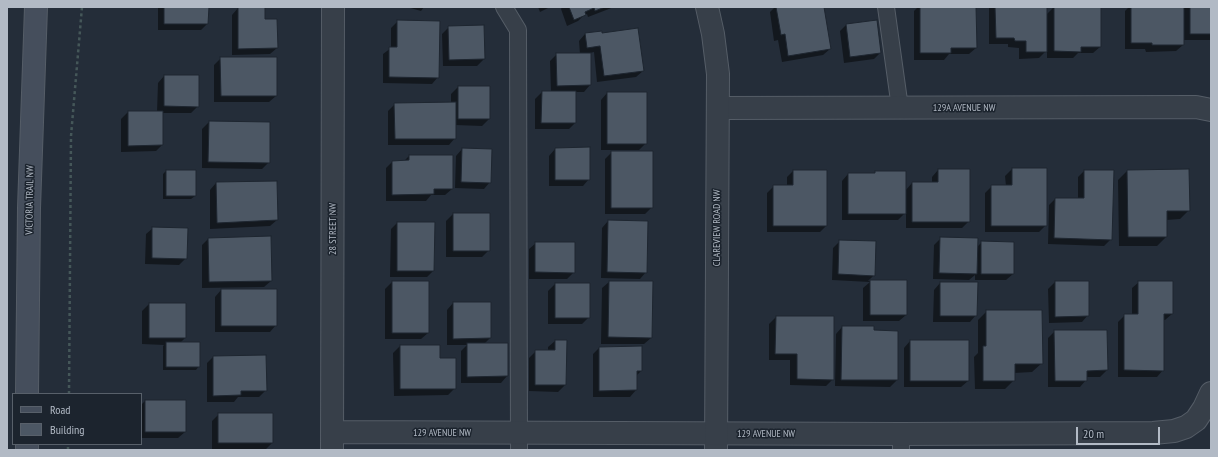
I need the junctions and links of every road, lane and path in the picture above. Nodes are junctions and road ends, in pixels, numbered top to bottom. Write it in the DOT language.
graph roads {
  1 [pos="36,7"];
  2 [pos="82,7"];
  3 [pos="333,7"];
  4 [pos="504,7"];
  5 [pos="707,7"];
  6 [pos="886,7"];
  7 [pos="718,108"];
  8 [pos="900,108"];
  9 [pos="1211,110"];
  10 [pos="27,393"];
  11 [pos="69,393"];
  12 [pos="1211,393"];
  13 [pos="332,441"];
  14 [pos="518,442"];
  15 [pos="716,442"];
  16 [pos="901,442"];
  1 -- 10 [label="main road, VICTORIA TRAIL NW"];
  2 -- 11 [label="path"];
  3 -- 13 [label="street, 28 STREET NW"];
  4 -- 14 [label="lane"];
  5 -- 7 [label="street, CLAREVIEW ROAD NW"];
  6 -- 8 [label="lane"];
  7 -- 8 [label="street, 129A AVENUE NW"];
  7 -- 15 [label="street, CLAREVIEW ROAD NW"];
  8 -- 9 [label="street, 129A AVENUE NW"];
  12 -- 16 [label="street, 129 AVENUE NW"];
  13 -- 14 [label="street, 129 AVENUE NW"];
  14 -- 15 [label="street, 129 AVENUE NW"];
  15 -- 16 [label="street, 129 AVENUE NW"];
}
